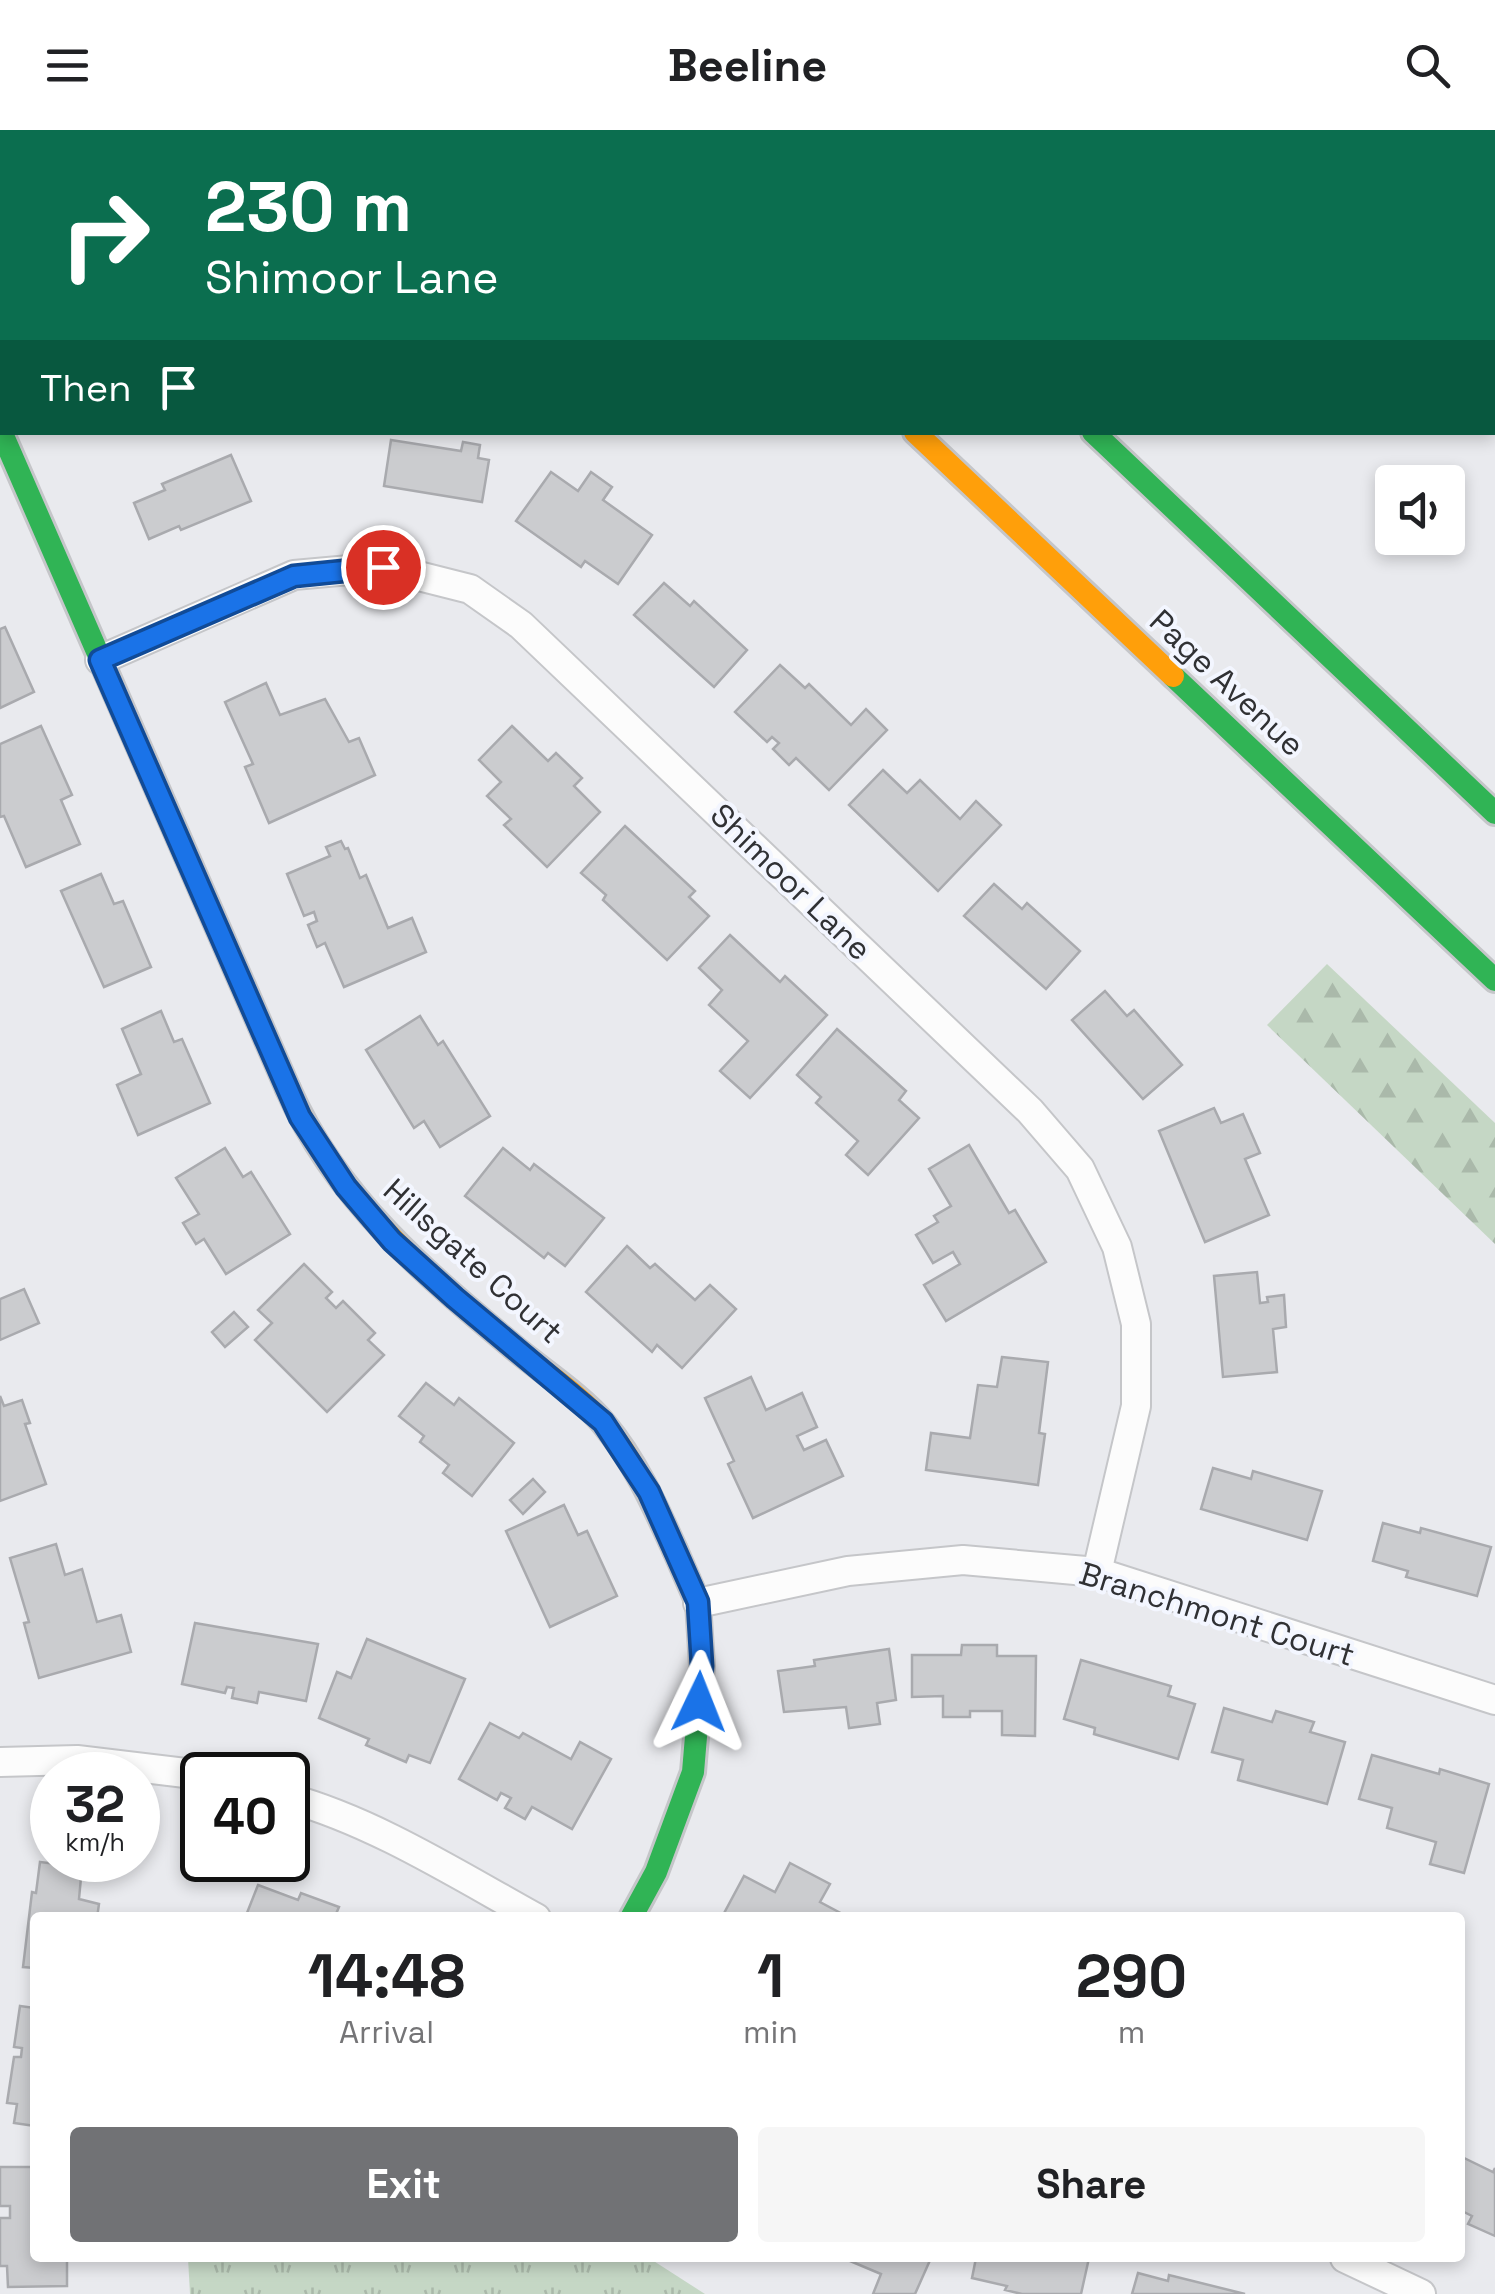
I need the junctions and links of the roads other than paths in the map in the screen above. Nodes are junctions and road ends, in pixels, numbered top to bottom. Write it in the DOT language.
graph roads {
  1 [pos="2,435"];
  2 [pos="918,435"];
  3 [pos="1096,435"];
  4 [pos="100,660"];
  5 [pos="1495,813"];
  6 [pos="1495,980"];
  7 [pos="1097,1572"];
  8 [pos="698,1602"];
  9 [pos="1495,1700"];
  10 [pos="0,1762"];
  11 [pos="180,1772"];
  12 [pos="310,1804"];
  13 [pos="525,1912"];
  14 [pos="634,1912"];
  15 [pos="1354,2262"];
  16 [pos="1421,2294"];
  1 -- 4 [label="main road, Hillsgate Court"];
  2 -- 6 [label="main road, Page Avenue"];
  3 -- 5 [label="main road"];
  4 -- 7 [label="street, Shimoor Lane"];
  4 -- 8 [label="main road, Hillsgate Court"];
  7 -- 8 [label="street, Branchmont Court"];
  7 -- 9 [label="street, Branchmont Court"];
  8 -- 14 [label="main road, Hillsgate Court"];
  10 -- 11 [label="street"];
  12 -- 13 [label="street"];
  15 -- 16 [label="street"];
}
